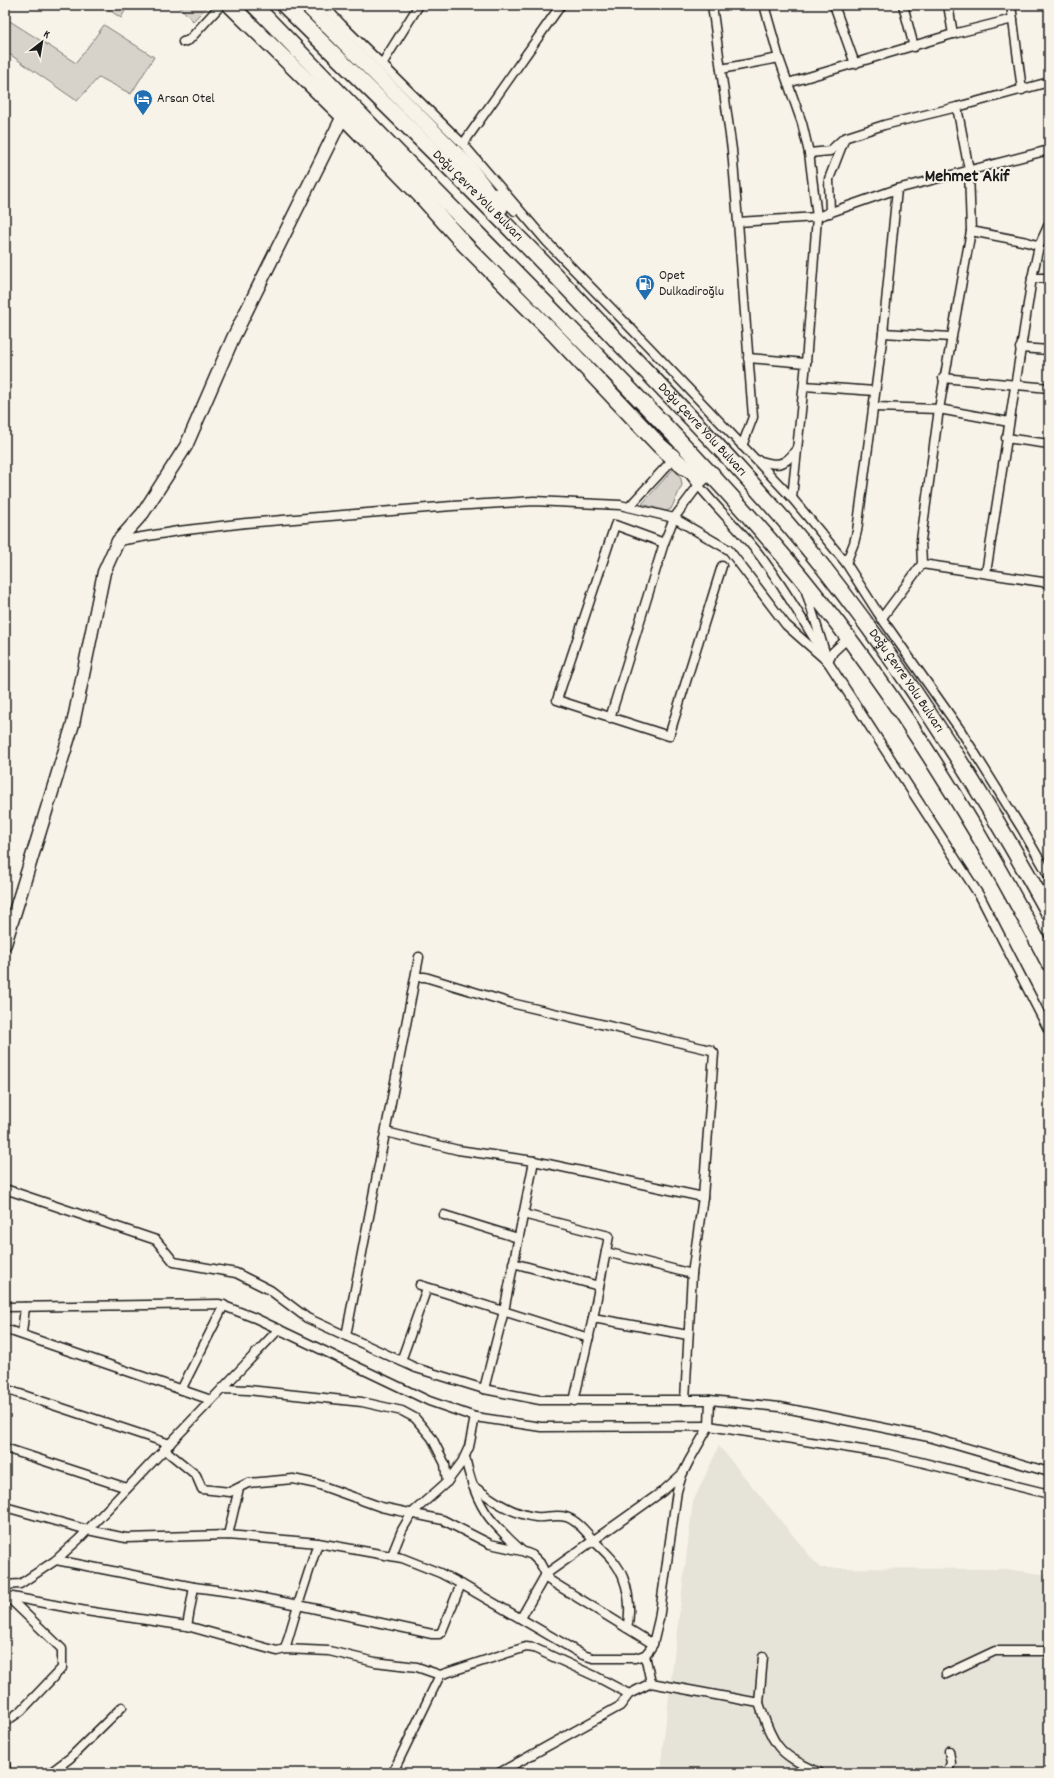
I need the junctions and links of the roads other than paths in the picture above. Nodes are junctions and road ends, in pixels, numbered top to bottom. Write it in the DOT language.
graph roads {
  1 [pos="221,5"];
  2 [pos="230,5"];
  3 [pos="254,5"];
  4 [pos="284,5"];
  5 [pos="307,5"];
  6 [pos="323,5"];
  7 [pos="419,5"];
  8 [pos="561,5"];
  9 [pos="712,5"];
  10 [pos="764,5"];
  11 [pos="834,5"];
  12 [pos="903,5"];
  13 [pos="948,5"];
  14 [pos="1011,5"];
  15 [pos="1013,19"];
  16 [pos="953,34"];
  17 [pos="183,42"];
  18 [pos="914,47"];
  19 [pos="779,58"];
  20 [pos="382,64"];
  21 [pos="855,64"];
  22 [pos="721,69"];
  23 [pos="1049,82"];
  24 [pos="788,83"];
  25 [pos="1022,90"];
  26 [pos="957,108"];
  27 [pos="343,116"];
  28 [pos="844,138"];
  29 [pos="464,144"];
  30 [pos="1049,150"];
  31 [pos="809,153"];
  32 [pos="466,164"];
  33 [pos="969,170"];
  34 [pos="897,189"];
  35 [pos="830,213"];
  36 [pos="817,217"];
  37 [pos="738,222"];
  38 [pos="1049,224"];
  39 [pos="971,231"];
  40 [pos="520,238"];
  41 [pos="547,242"];
  42 [pos="1039,246"];
  43 [pos="1032,278"];
  44 [pos="1049,278"];
  45 [pos="883,333"];
  46 [pos="951,337"];
  47 [pos="1020,348"];
  48 [pos="1049,350"];
  49 [pos="748,358"];
  50 [pos="806,363"];
  51 [pos="943,378"];
  52 [pos="1015,385"];
  53 [pos="804,386"];
  54 [pos="1049,388"];
  55 [pos="875,390"];
  56 [pos="874,407"];
  57 [pos="939,409"];
  58 [pos="1009,422"];
  59 [pos="1006,438"];
  60 [pos="1049,444"];
  61 [pos="742,446"];
  62 [pos="796,450"];
  63 [pos="756,460"];
  64 [pos="679,463"];
  65 [pos="712,474"];
  66 [pos="698,486"];
  67 [pos="792,498"];
  68 [pos="629,507"];
  69 [pos="674,518"];
  70 [pos="118,541"];
  71 [pos="664,543"];
  72 [pos="846,563"];
  73 [pos="922,564"];
  74 [pos="722,566"];
  75 [pos="986,573"];
  76 [pos="801,577"];
  77 [pos="1049,583"];
  78 [pos="881,619"];
  79 [pos="848,638"];
  80 [pos="828,662"];
  81 [pos="610,718"];
  82 [pos="1049,876"];
  83 [pos="1049,913"];
  84 [pos="5,944"];
  85 [pos="419,958"];
  86 [pos="1049,963"];
  87 [pos="416,977"];
  88 [pos="1049,1032"];
  89 [pos="386,1132"];
  90 [pos="534,1161"];
  91 [pos="5,1189"];
  92 [pos="703,1197"];
  93 [pos="523,1214"];
  94 [pos="444,1215"];
  95 [pos="518,1238"];
  96 [pos="606,1252"];
  97 [pos="514,1263"];
  98 [pos="692,1274"];
  99 [pos="599,1286"];
  100 [pos="224,1305"];
  101 [pos="25,1306"];
  102 [pos="5,1307"];
  103 [pos="504,1311"];
  104 [pos="593,1318"];
  105 [pos="5,1328"];
  106 [pos="279,1329"];
  107 [pos="22,1333"];
  108 [pos="688,1335"];
  109 [pos="346,1336"];
  110 [pos="588,1338"];
  111 [pos="401,1361"];
  112 [pos="5,1389"];
  113 [pos="222,1389"];
  114 [pos="484,1389"];
  115 [pos="181,1390"];
  116 [pos="211,1400"];
  117 [pos="685,1400"];
  118 [pos="710,1400"];
  119 [pos="574,1401"];
  120 [pos="475,1417"];
  121 [pos="709,1426"];
  122 [pos="167,1446"];
  123 [pos="5,1448"];
  124 [pos="465,1457"];
  125 [pos="1049,1472"];
  126 [pos="683,1473"];
  127 [pos="447,1482"];
  128 [pos="474,1486"];
  129 [pos="127,1488"];
  130 [pos="239,1488"];
  131 [pos="1049,1494"];
  132 [pos="5,1506"];
  133 [pos="412,1514"];
  134 [pos="88,1530"];
  135 [pos="228,1535"];
  136 [pos="594,1540"];
  137 [pos="318,1544"];
  138 [pos="522,1551"];
  139 [pos="392,1555"];
  140 [pos="56,1560"];
  141 [pos="546,1574"];
  142 [pos="16,1584"];
  143 [pos="461,1584"];
  144 [pos="5,1585"];
  145 [pos="194,1587"];
  146 [pos="6,1597"];
  147 [pos="298,1605"];
  148 [pos="521,1618"];
  149 [pos="187,1626"];
  150 [pos="627,1628"];
  151 [pos="653,1644"];
  152 [pos="285,1649"];
  153 [pos="1049,1651"];
  154 [pos="645,1655"];
  155 [pos="763,1657"];
  156 [pos="946,1674"];
  157 [pos="440,1675"];
  158 [pos="651,1683"];
  159 [pos="629,1694"];
  160 [pos="759,1703"];
  161 [pos="122,1707"];
  162 [pos="5,1722"];
  163 [pos="949,1751"];
  164 [pos="5,1763"];
  165 [pos="6,1773"];
  166 [pos="50,1773"];
  167 [pos="400,1773"];
  168 [pos="499,1773"];
  169 [pos="820,1773"];
  170 [pos="947,1773"];
  1 -- 17 [label="street"];
  2 -- 27 [label="highway"];
  3 -- 65 [label="highway, Doğu Çevre Yolu Bulvarı"];
  4 -- 40 [label="highway, Doğu Çevre Yolu Bulvarı"];
  5 -- 32 [label="highway"];
  6 -- 20 [label="street"];
  7 -- 20 [label="street"];
  8 -- 29 [label="street"];
  9 -- 22 [label="street"];
  10 -- 19 [label="street"];
  11 -- 21 [label="street"];
  12 -- 18 [label="street"];
  13 -- 16 [label="street"];
  14 -- 15 [label="street"];
  15 -- 16 [label="street"];
  15 -- 25 [label="street"];
  16 -- 18 [label="street"];
  18 -- 21 [label="street"];
  19 -- 22 [label="street"];
  19 -- 24 [label="street"];
  20 -- 29 [label="street"];
  21 -- 24 [label="street"];
  22 -- 37 [label="street"];
  23 -- 25 [label="street"];
  24 -- 31 [label="street"];
  25 -- 26 [label="street"];
  26 -- 28 [label="street"];
  26 -- 33 [label="street"];
  27 -- 64 [label="highway"];
  27 -- 70 [label="main road"];
  28 -- 31 [label="street"];
  28 -- 35 [label="street"];
  29 -- 41 [label="street"];
  30 -- 33 [label="street"];
  31 -- 36 [label="street"];
  32 -- 40 [label="highway"];
  32 -- 41 [label="street"];
  33 -- 34 [label="street"];
  33 -- 39 [label="street"];
  34 -- 35 [label="street"];
  34 -- 45 [label="street"];
  35 -- 36 [label="street"];
  36 -- 37 [label="street"];
  36 -- 50 [label="street"];
  37 -- 49 [label="street"];
  38 -- 42 [label="street"];
  39 -- 42 [label="street"];
  39 -- 46 [label="street"];
  40 -- 83 [label="highway, Doğu Çevre Yolu Bulvarı"];
  41 -- 61 [label="street"];
  42 -- 43 [label="street"];
  43 -- 44 [label="street"];
  43 -- 47 [label="street"];
  45 -- 46 [label="street"];
  45 -- 55 [label="street"];
  46 -- 51 [label="street"];
  47 -- 48 [label="street"];
  47 -- 52 [label="street"];
  49 -- 50 [label="street"];
  49 -- 61 [label="street"];
  50 -- 53 [label="street"];
  51 -- 52 [label="street"];
  51 -- 57 [label="street"];
  52 -- 54 [label="street"];
  52 -- 58 [label="street"];
  53 -- 55 [label="street"];
  53 -- 62 [label="street"];
  55 -- 56 [label="street"];
  56 -- 57 [label="street"];
  56 -- 72 [label="street"];
  57 -- 58 [label="street"];
  57 -- 73 [label="street"];
  58 -- 59 [label="street"];
  59 -- 60 [label="street"];
  59 -- 75 [label="street"];
  61 -- 63 [label="street"];
  62 -- 63 [label="street"];
  62 -- 67 [label="street"];
  63 -- 67 [label="street"];
  64 -- 65 [label="highway"];
  64 -- 66 [label="street"];
  64 -- 68 [label="street"];
  65 -- 66 [label="street"];
  65 -- 76 [label="highway, Doğu Çevre Yolu Bulvarı"];
  66 -- 69 [label="street"];
  66 -- 80 [label="street"];
  67 -- 72 [label="street"];
  68 -- 69 [label="street"];
  68 -- 70 [label="street"];
  69 -- 71 [label="street"];
  69 -- 80 [label="street"];
  70 -- 84 [label="main road"];
  71 -- 81 [label="street"];
  71 -- 81 [label="street"];
  72 -- 78 [label="street"];
  73 -- 75 [label="street"];
  73 -- 78 [label="street"];
  74 -- 81 [label="street"];
  75 -- 77 [label="street"];
  76 -- 79 [label="highway, Doğu Çevre Yolu Bulvarı"];
  76 -- 80 [label="street, Doğu Çevre Yolu Bulvarı"];
  78 -- 82 [label="street"];
  79 -- 80 [label="street"];
  79 -- 86 [label="highway, Doğu Çevre Yolu Bulvarı"];
  80 -- 88 [label="street, Doğu Çevre Yolu Bulvarı"];
  85 -- 87 [label="street"];
  87 -- 89 [label="street"];
  87 -- 92 [label="street"];
  89 -- 90 [label="street"];
  89 -- 109 [label="street"];
  90 -- 92 [label="street"];
  90 -- 93 [label="street"];
  91 -- 109 [label="street"];
  92 -- 98 [label="street"];
  93 -- 95 [label="street"];
  93 -- 96 [label="street"];
  94 -- 95 [label="street"];
  95 -- 97 [label="street"];
  96 -- 98 [label="street"];
  96 -- 99 [label="street"];
  97 -- 99 [label="street"];
  97 -- 103 [label="street"];
  98 -- 108 [label="street"];
  99 -- 104 [label="street"];
  100 -- 101 [label="street"];
  100 -- 106 [label="street"];
  100 -- 115 [label="street"];
  101 -- 102 [label="street"];
  101 -- 107 [label="street"];
  103 -- 110 [label="street"];
  103 -- 111 [label="street"];
  103 -- 114 [label="street"];
  104 -- 108 [label="street"];
  104 -- 110 [label="street"];
  105 -- 107 [label="street"];
  106 -- 113 [label="street"];
  106 -- 120 [label="street"];
  107 -- 115 [label="street"];
  108 -- 117 [label="street"];
  109 -- 111 [label="street"];
  110 -- 119 [label="street"];
  111 -- 114 [label="street"];
  112 -- 122 [label="street"];
  113 -- 116 [label="street"];
  113 -- 127 [label="street"];
  114 -- 119 [label="street"];
  115 -- 116 [label="street"];
  116 -- 122 [label="street"];
  117 -- 118 [label="street"];
  117 -- 119 [label="street"];
  118 -- 121 [label="street"];
  118 -- 125 [label="street"];
  120 -- 121 [label="street"];
  120 -- 124 [label="street"];
  121 -- 126 [label="street"];
  121 -- 131 [label="street"];
  122 -- 129 [label="street"];
  122 -- 130 [label="street"];
  123 -- 129 [label="street"];
  124 -- 127 [label="street"];
  124 -- 128 [label="street"];
  126 -- 136 [label="street"];
  126 -- 151 [label="street"];
  127 -- 133 [label="street"];
  128 -- 136 [label="street"];
  128 -- 138 [label="street"];
  129 -- 134 [label="street"];
  130 -- 133 [label="street"];
  130 -- 135 [label="street"];
  132 -- 134 [label="street"];
  133 -- 138 [label="street"];
  133 -- 139 [label="street"];
  134 -- 135 [label="street"];
  134 -- 140 [label="street"];
  135 -- 137 [label="street"];
  136 -- 141 [label="street"];
  136 -- 150 [label="street"];
  137 -- 139 [label="street"];
  137 -- 147 [label="street"];
  138 -- 141 [label="street"];
  139 -- 143 [label="street"];
  140 -- 142 [label="street"];
  140 -- 145 [label="street"];
  141 -- 148 [label="street"];
  141 -- 150 [label="street"];
  142 -- 144 [label="street"];
  142 -- 146 [label="street"];
  143 -- 147 [label="street"];
  143 -- 148 [label="street"];
  145 -- 147 [label="street"];
  145 -- 149 [label="street"];
  146 -- 149 [label="street"];
  146 -- 162 [label="street"];
  147 -- 152 [label="street"];
  148 -- 154 [label="street"];
  149 -- 152 [label="street"];
  150 -- 151 [label="street"];
  151 -- 154 [label="street"];
  152 -- 157 [label="street"];
  153 -- 156 [label="street"];
  154 -- 158 [label="street"];
  155 -- 160 [label="street"];
  157 -- 159 [label="street"];
  157 -- 167 [label="street"];
  158 -- 159 [label="street"];
  158 -- 160 [label="street"];
  159 -- 168 [label="street"];
  160 -- 169 [label="street"];
  161 -- 166 [label="street"];
  163 -- 170 [label="street"];
  164 -- 165 [label="street"];
}
